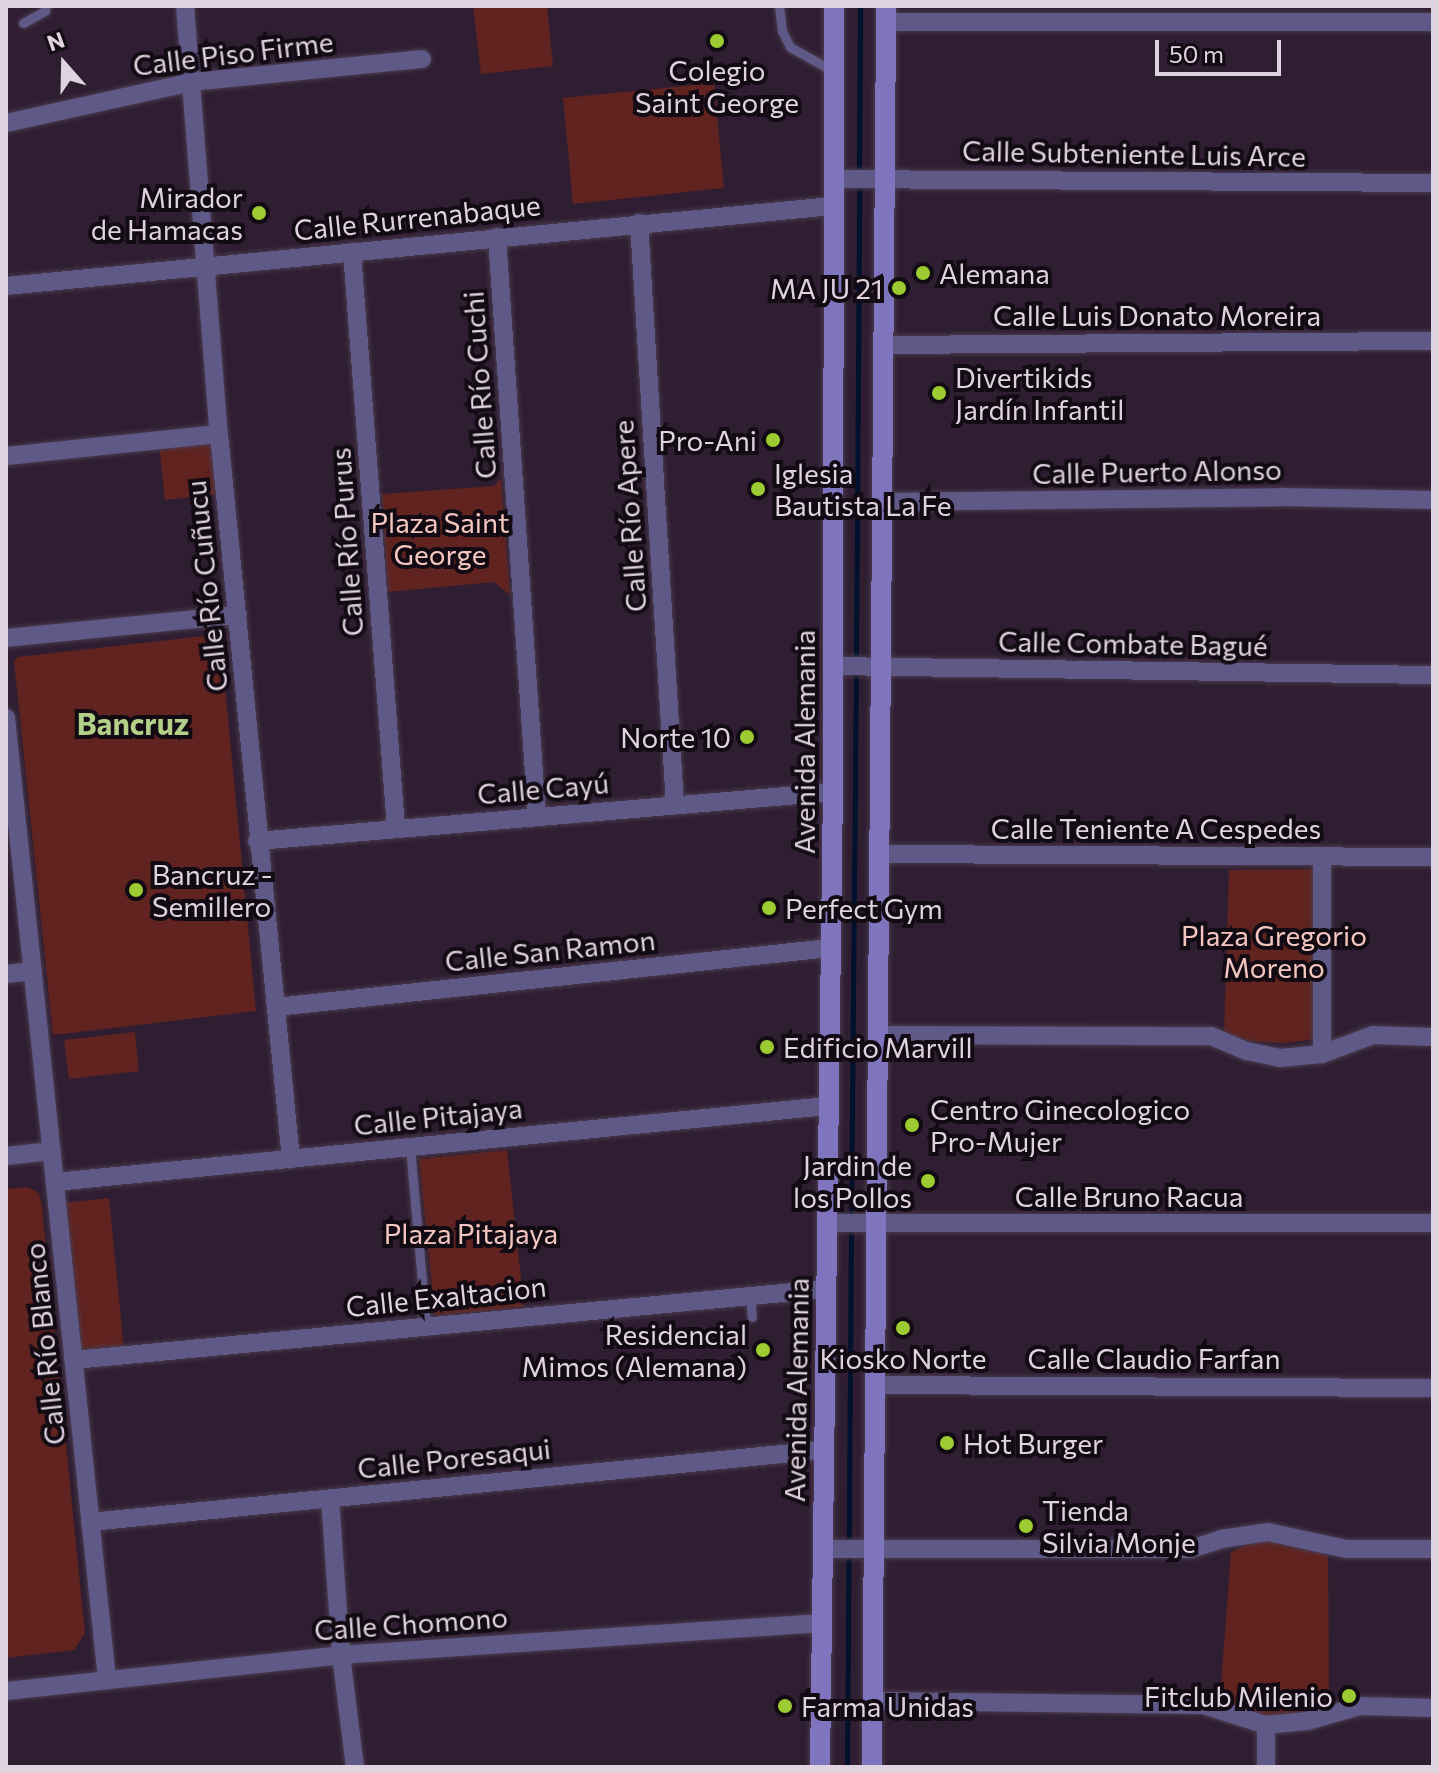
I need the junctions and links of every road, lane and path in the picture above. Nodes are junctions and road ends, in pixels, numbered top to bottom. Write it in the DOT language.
graph roads {
  1 [pos="46,6"];
  2 [pos="185,6"];
  3 [pos="779,6"];
  4 [pos="834,6"];
  5 [pos="886,14"];
  6 [pos="1433,22"];
  7 [pos="23,23"];
  8 [pos="422,59"];
  9 [pos="836,73"];
  10 [pos="192,82"];
  11 [pos="6,123"];
  12 [pos="882,178"];
  13 [pos="837,179"];
  14 [pos="1433,183"];
  15 [pos="833,206"];
  16 [pos="639,223"];
  17 [pos="497,237"];
  18 [pos="352,252"];
  19 [pos="206,266"];
  20 [pos="6,286"];
  21 [pos="1433,341"];
  22 [pos="882,345"];
  23 [pos="219,434"];
  24 [pos="6,456"];
  25 [pos="1433,500"];
  26 [pos="883,502"];
  27 [pos="238,615"];
  28 [pos="6,638"];
  29 [pos="837,666"];
  30 [pos="875,666"];
  31 [pos="1433,675"];
  32 [pos="6,718"];
  33 [pos="833,792"];
  34 [pos="675,805"];
  35 [pos="537,816"];
  36 [pos="396,828"];
  37 [pos="257,841"];
  38 [pos="879,854"];
  39 [pos="1322,856"];
  40 [pos="1433,857"];
  41 [pos="830,948"];
  42 [pos="33,971"];
  43 [pos="6,974"];
  44 [pos="276,1007"];
  45 [pos="878,1035"];
  46 [pos="1433,1037"];
  47 [pos="1322,1054"];
  48 [pos="827,1106"];
  49 [pos="410,1147"];
  50 [pos="52,1151"];
  51 [pos="6,1156"];
  52 [pos="291,1159"];
  53 [pos="55,1182"];
  54 [pos="831,1223"];
  55 [pos="1433,1223"];
  56 [pos="867,1224"];
  57 [pos="825,1289"];
  58 [pos="750,1296"];
  59 [pos="752,1317"];
  60 [pos="426,1325"];
  61 [pos="74,1360"];
  62 [pos="875,1385"];
  63 [pos="1433,1388"];
  64 [pos="823,1450"];
  65 [pos="330,1498"];
  66 [pos="90,1522"];
  67 [pos="1433,1549"];
  68 [pos="829,1550"];
  69 [pos="866,1550"];
  70 [pos="821,1623"];
  71 [pos="341,1655"];
  72 [pos="107,1679"];
  73 [pos="6,1691"];
  74 [pos="873,1701"];
  75 [pos="1433,1708"];
  76 [pos="1266,1725"];
  77 [pos="355,1767"];
  78 [pos="820,1767"];
  79 [pos="872,1767"];
  80 [pos="1266,1767"];
  1 -- 7 [label="lane"];
  2 -- 10 [label="street, Calle Río Cuñucu"];
  3 -- 9 [label="lane"];
  4 -- 9 [label="main road, Avenida Alemania"];
  5 -- 6 [label="street"];
  5 -- 12 [label="main road"];
  8 -- 10 [label="street, Calle Piso Firme"];
  9 -- 13 [label="main road, Avenida Alemania"];
  10 -- 11 [label="street, Calle Piso Firme"];
  10 -- 19 [label="street, Calle Río Cuñucu"];
  12 -- 13 [label="street, Calle Subteniente Luis Arce"];
  12 -- 14 [label="street, Calle Subteniente Luis Arce"];
  12 -- 22 [label="main road"];
  13 -- 15 [label="main road, Avenida Alemania"];
  15 -- 16 [label="street, Calle Rurrenabaque"];
  15 -- 29 [label="main road, Avenida Alemania"];
  16 -- 17 [label="street, Calle Rurrenabaque"];
  16 -- 34 [label="street, Calle Río Apere"];
  17 -- 18 [label="street, Calle Rurrenabaque"];
  17 -- 35 [label="street, Calle Río Cuchi"];
  18 -- 19 [label="street, Calle Rurrenabaque"];
  18 -- 36 [label="street, Calle Río Purus"];
  19 -- 20 [label="street, Calle Rurrenabaque"];
  19 -- 23 [label="street, Calle Río Cuñucu"];
  21 -- 22 [label="street, Calle Luis Donato Moreira"];
  22 -- 26 [label="main road"];
  23 -- 24 [label="street"];
  23 -- 27 [label="street, Calle Río Cuñucu"];
  25 -- 26 [label="street, Calle Puerto Alonso"];
  26 -- 30 [label="main road"];
  27 -- 28 [label="street"];
  27 -- 37 [label="street, Calle Río Cuñucu"];
  29 -- 30 [label="street, Calle Combate Bagué"];
  29 -- 33 [label="main road, Avenida Alemania"];
  30 -- 31 [label="street, Calle Combate Bagué"];
  30 -- 38 [label="main road"];
  32 -- 42 [label="street, Calle Río Blanco"];
  33 -- 34 [label="street, Calle Cayú"];
  33 -- 41 [label="main road, Avenida Alemania"];
  34 -- 35 [label="street, Calle Cayú"];
  35 -- 36 [label="street, Calle Cayú"];
  36 -- 37 [label="street, Calle Cayú"];
  37 -- 44 [label="street, Calle Río Cuñucu"];
  38 -- 39 [label="street, Calle Teniente A Cespedes"];
  38 -- 45 [label="main road"];
  39 -- 40 [label="street, Calle Teniente A Cespedes"];
  39 -- 47 [label="street"];
  41 -- 44 [label="street, Calle San Ramon"];
  41 -- 48 [label="main road, Avenida Alemania"];
  42 -- 43 [label="street"];
  42 -- 50 [label="street, Calle Río Blanco"];
  44 -- 52 [label="street, Calle Río Cuñucu"];
  45 -- 47 [label="street"];
  45 -- 56 [label="main road"];
  46 -- 47 [label="street"];
  48 -- 49 [label="street, Calle Pitajaya"];
  48 -- 54 [label="main road, Avenida Alemania"];
  49 -- 52 [label="street, Calle Pitajaya"];
  49 -- 60 [label="lane"];
  50 -- 51 [label="street"];
  50 -- 53 [label="street, Calle Río Blanco"];
  52 -- 53 [label="street, Calle Pitajaya"];
  53 -- 61 [label="street, Calle Río Blanco"];
  54 -- 56 [label="street, Calle Bruno Racua"];
  54 -- 57 [label="main road, Avenida Alemania"];
  55 -- 56 [label="street, Calle Bruno Racua"];
  56 -- 62 [label="main road"];
  57 -- 58 [label="street, Calle Exaltacion"];
  57 -- 64 [label="main road, Avenida Alemania"];
  58 -- 59 [label="lane"];
  58 -- 60 [label="street, Calle Exaltacion"];
  60 -- 61 [label="street, Calle Exaltacion"];
  61 -- 66 [label="street, Calle Río Blanco"];
  62 -- 63 [label="street, Calle Claudio Farfan"];
  62 -- 69 [label="main road"];
  64 -- 65 [label="street, Calle Poresaqui"];
  64 -- 68 [label="main road, Avenida Alemania"];
  65 -- 66 [label="street, Calle Poresaqui"];
  65 -- 71 [label="street"];
  66 -- 72 [label="street, Calle Río Blanco"];
  67 -- 69 [label="street"];
  68 -- 69 [label="street"];
  68 -- 70 [label="main road, Avenida Alemania"];
  69 -- 74 [label="main road"];
  70 -- 71 [label="street, Calle Chomono"];
  70 -- 78 [label="main road, Avenida Alemania"];
  71 -- 72 [label="street, Calle Chomono"];
  71 -- 77 [label="street"];
  72 -- 73 [label="street, Calle Chomono"];
  74 -- 76 [label="street"];
  74 -- 79 [label="main road"];
  75 -- 76 [label="street"];
  76 -- 80 [label="street"];
}
